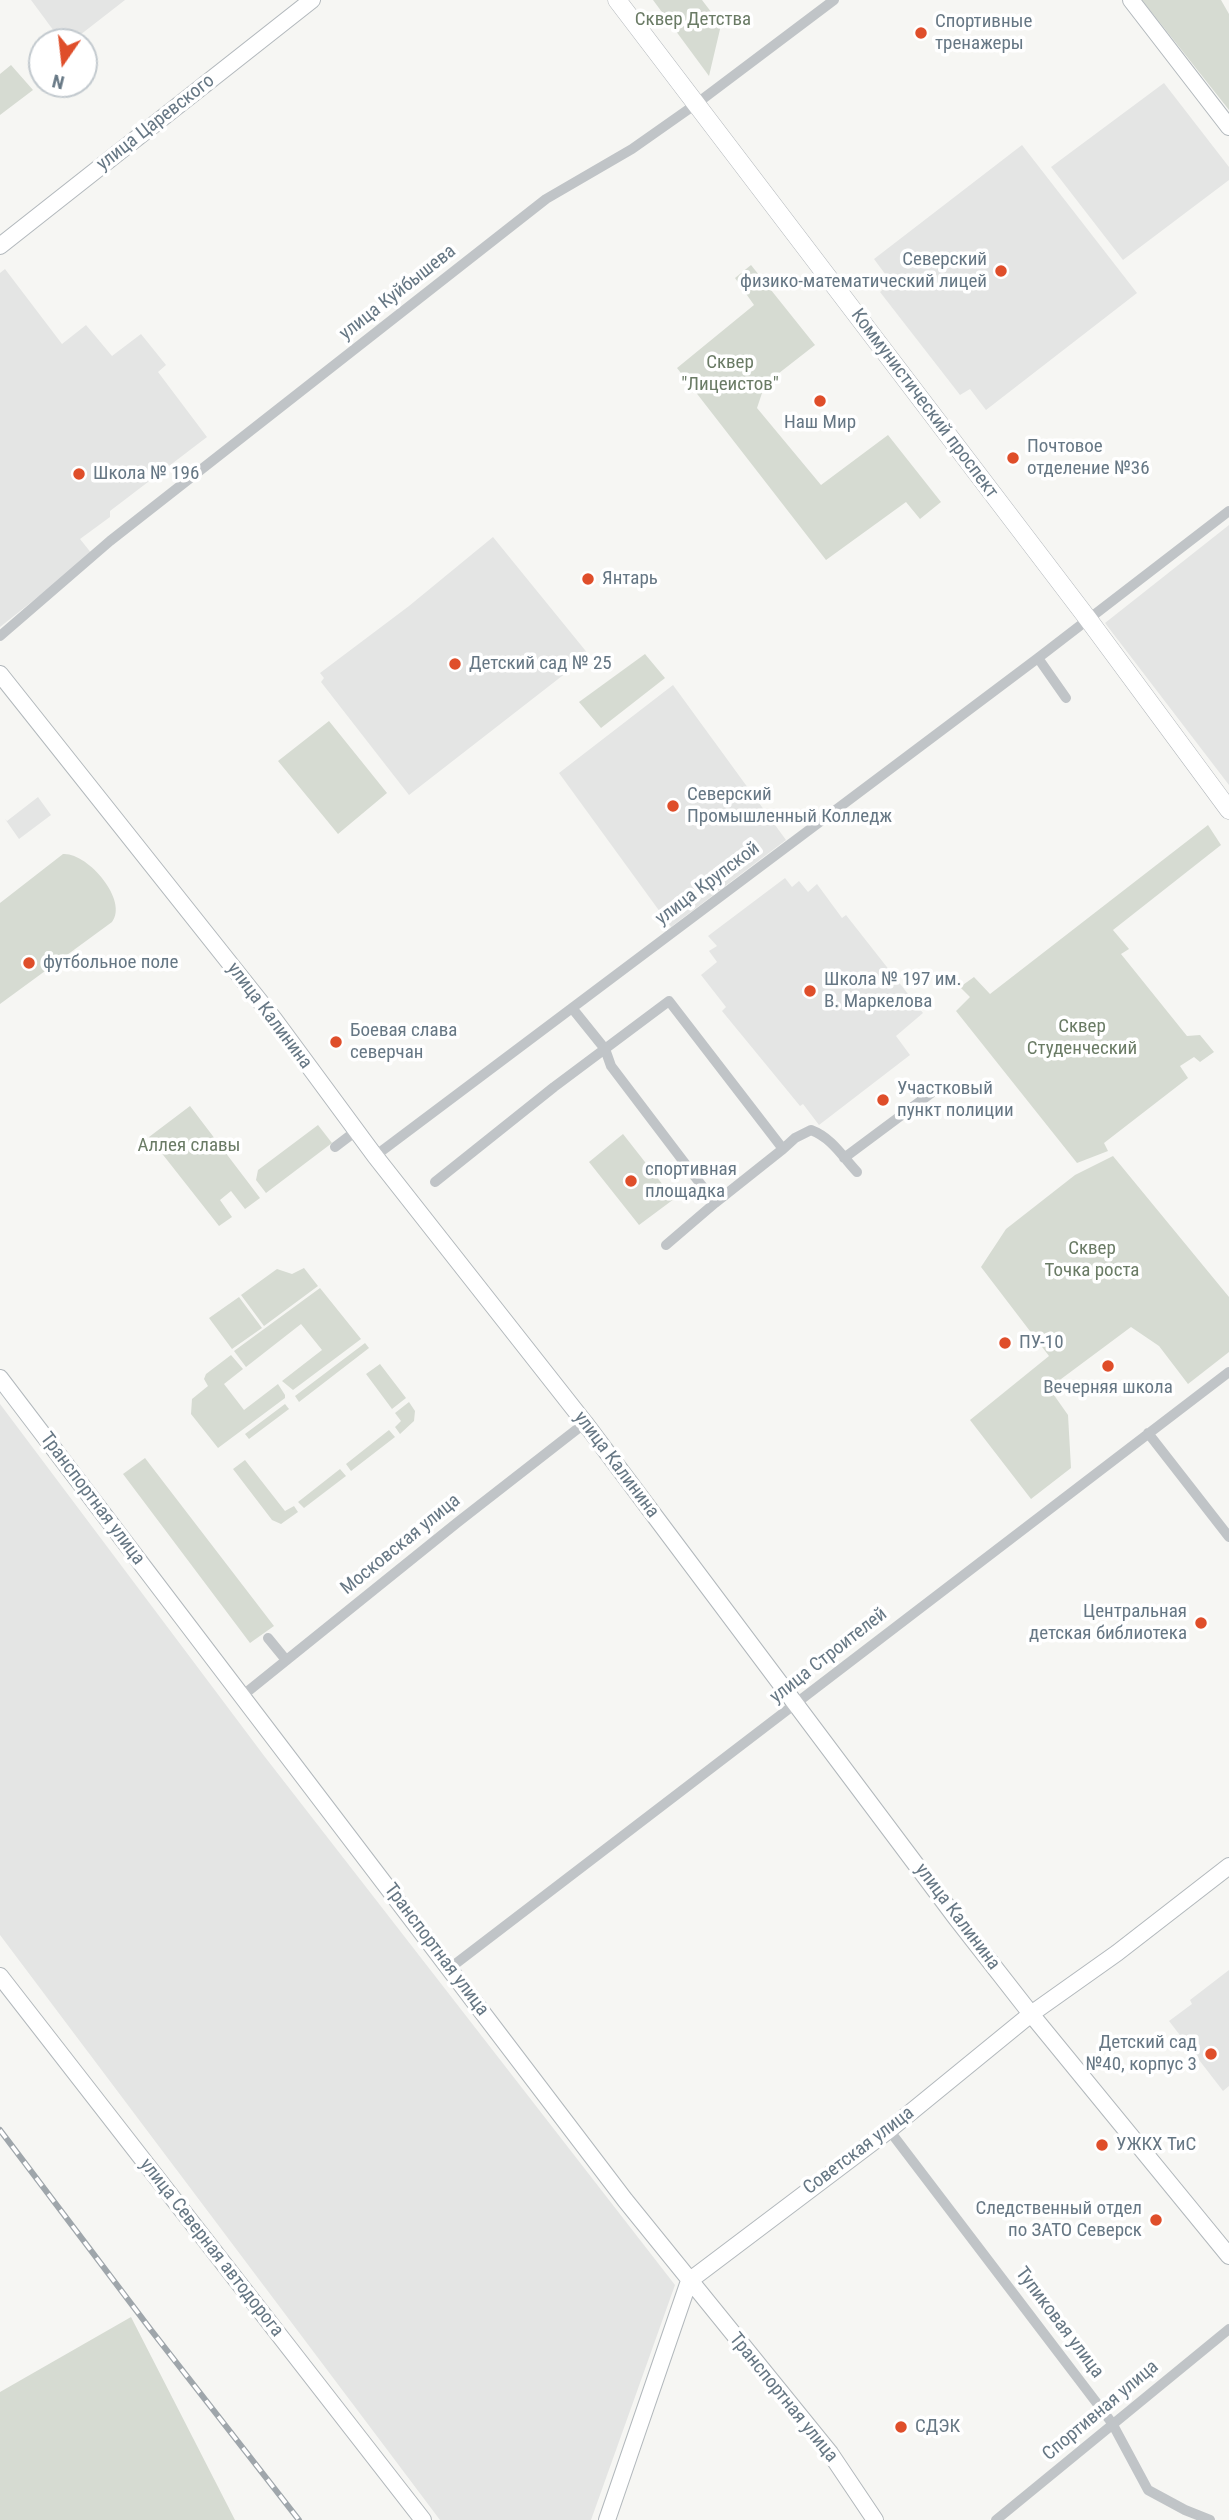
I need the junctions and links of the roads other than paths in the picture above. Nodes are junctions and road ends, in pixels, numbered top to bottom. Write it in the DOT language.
graph roads {
  1 [pos="312,0"];
  2 [pos="617,0"];
  3 [pos="834,0"];
  4 [pos="1131,0"];
  5 [pos="696,104"];
  6 [pos="1229,127"];
  7 [pos="0,246"];
  8 [pos="1229,511"];
  9 [pos="1088,619"];
  10 [pos="0,636"];
  11 [pos="1038,659"];
  12 [pos="0,674"];
  13 [pos="1066,698"];
  14 [pos="1229,810"];
  15 [pos="572,1008"];
  16 [pos="605,1049"];
  17 [pos="934,1091"];
  18 [pos="356,1131"];
  19 [pos="335,1147"];
  20 [pos="783,1149"];
  21 [pos="375,1156"];
  22 [pos="844,1158"];
  23 [pos="857,1172"];
  24 [pos="435,1182"];
  25 [pos="715,1203"];
  26 [pos="666,1245"];
  27 [pos="1229,1372"];
  28 [pos="0,1378"];
  29 [pos="585,1423"];
  30 [pos="1148,1433"];
  31 [pos="1229,1537"];
  32 [pos="268,1638"];
  33 [pos="286,1660"];
  34 [pos="242,1696"];
  35 [pos="796,1703"];
  36 [pos="1229,1866"];
  37 [pos="450,1968"];
  38 [pos="0,1976"];
  39 [pos="1031,2014"];
  40 [pos="889,2130"];
  41 [pos="1229,2256"];
  42 [pos="689,2281"];
  43 [pos="1229,2329"];
  44 [pos="1112,2423"];
  45 [pos="423,2520"];
  46 [pos="607,2520"];
  47 [pos="875,2520"];
  48 [pos="996,2520"];
  49 [pos="1210,2520"];
  1 -- 7 [label="street, улица Царевского"];
  2 -- 5 [label="main road, Коммунистический проспект"];
  3 -- 5 [label="street, улица Куйбышева"];
  4 -- 6 [label="street"];
  5 -- 9 [label="main road, Коммунистический проспект"];
  5 -- 10 [label="street, улица Куйбышева"];
  8 -- 9 [label="street, улица Крупской"];
  9 -- 11 [label="street, улица Крупской"];
  9 -- 14 [label="main road, Коммунистический проспект"];
  11 -- 13 [label="street"];
  11 -- 15 [label="street, улица Крупской"];
  12 -- 18 [label="street, улица Калинина"];
  15 -- 16 [label="street"];
  15 -- 21 [label="street, улица Крупской"];
  16 -- 20 [label="street"];
  16 -- 24 [label="street"];
  16 -- 25 [label="street"];
  17 -- 22 [label="street"];
  18 -- 19 [label="street"];
  18 -- 21 [label="street, улица Калинина"];
  20 -- 22 [label="street"];
  20 -- 25 [label="street"];
  21 -- 29 [label="street, улица Калинина"];
  22 -- 23 [label="street"];
  25 -- 26 [label="street"];
  27 -- 30 [label="street, улица Строителей"];
  28 -- 34 [label="street, Транспортная улица"];
  29 -- 33 [label="street, Московская улица"];
  29 -- 35 [label="street, улица Калинина"];
  30 -- 31 [label="street"];
  30 -- 35 [label="street, улица Строителей"];
  32 -- 33 [label="street"];
  33 -- 34 [label="street, Московская улица"];
  34 -- 37 [label="street, Транспортная улица"];
  35 -- 37 [label="street, улица Строителей"];
  35 -- 39 [label="street, улица Калинина"];
  36 -- 39 [label="street, Советская улица"];
  37 -- 42 [label="street, Транспортная улица"];
  38 -- 45 [label="street, улица Северная автодорога"];
  39 -- 40 [label="street, Советская улица"];
  39 -- 41 [label="street, улица Калинина"];
  40 -- 42 [label="street, Советская улица"];
  40 -- 44 [label="street, Тупиковая улица"];
  42 -- 46 [label="street"];
  42 -- 47 [label="street, Транспортная улица"];
  43 -- 44 [label="street, Спортивная улица"];
  44 -- 48 [label="street, Спортивная улица"];
  44 -- 49 [label="street, Тупиковая улица"];
}
